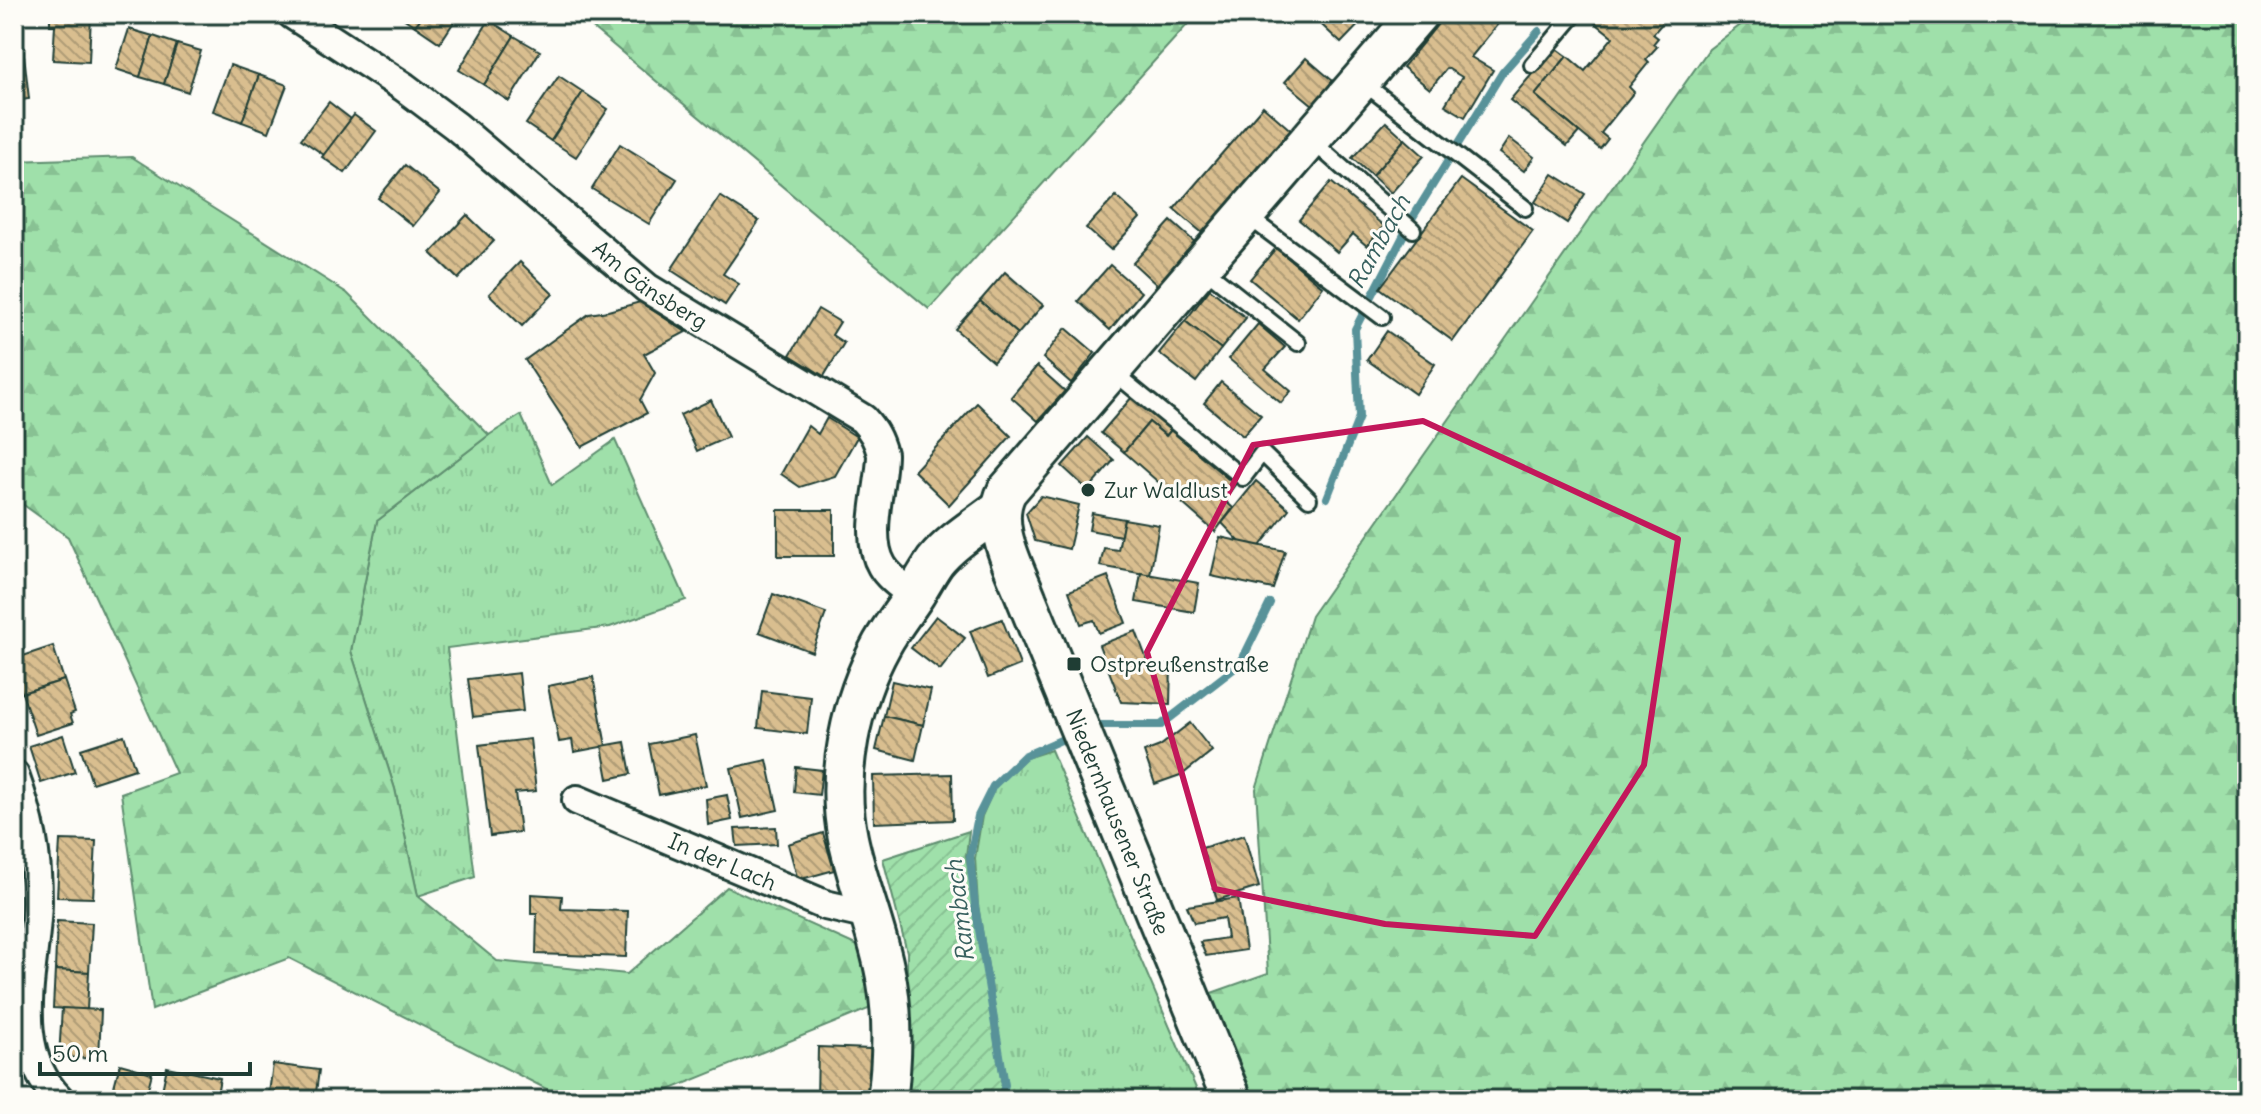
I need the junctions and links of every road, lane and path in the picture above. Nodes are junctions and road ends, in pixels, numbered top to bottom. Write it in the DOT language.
graph roads {
  1 [pos="292,14"];
  2 [pos="1418,14"];
  3 [pos="1575,14"];
  4 [pos="1532,65"];
  5 [pos="1361,81"];
  6 [pos="1310,139"];
  7 [pos="1525,208"];
  8 [pos="1246,215"];
  9 [pos="1409,226"];
  10 [pos="1201,266"];
  11 [pos="1376,312"];
  12 [pos="1298,343"];
  13 [pos="1111,371"];
  14 [pos="1309,499"];
  15 [pos="1003,526"];
  16 [pos="914,596"];
  17 [pos="14,775"];
  18 [pos="577,800"];
  19 [pos="869,915"];
  20 [pos="60,1100"];
  21 [pos="887,1100"];
  22 [pos="1232,1100"];
  1 -- 16 [label="street, Am Gänsberg"];
  2 -- 5 [label="main road"];
  3 -- 4 [label="lane"];
  5 -- 6 [label="main road"];
  5 -- 7 [label="lane"];
  6 -- 8 [label="main road"];
  6 -- 9 [label="lane"];
  8 -- 10 [label="main road"];
  8 -- 11 [label="lane"];
  10 -- 12 [label="lane"];
  10 -- 13 [label="main road"];
  13 -- 14 [label="lane"];
  13 -- 15 [label="main road"];
  15 -- 16 [label="main road"];
  15 -- 22 [label="main road, Niedernhausener Straße"];
  16 -- 19 [label="main road"];
  17 -- 20 [label="street"];
  18 -- 19 [label="street, In der Lach"];
  19 -- 21 [label="main road"];
}
